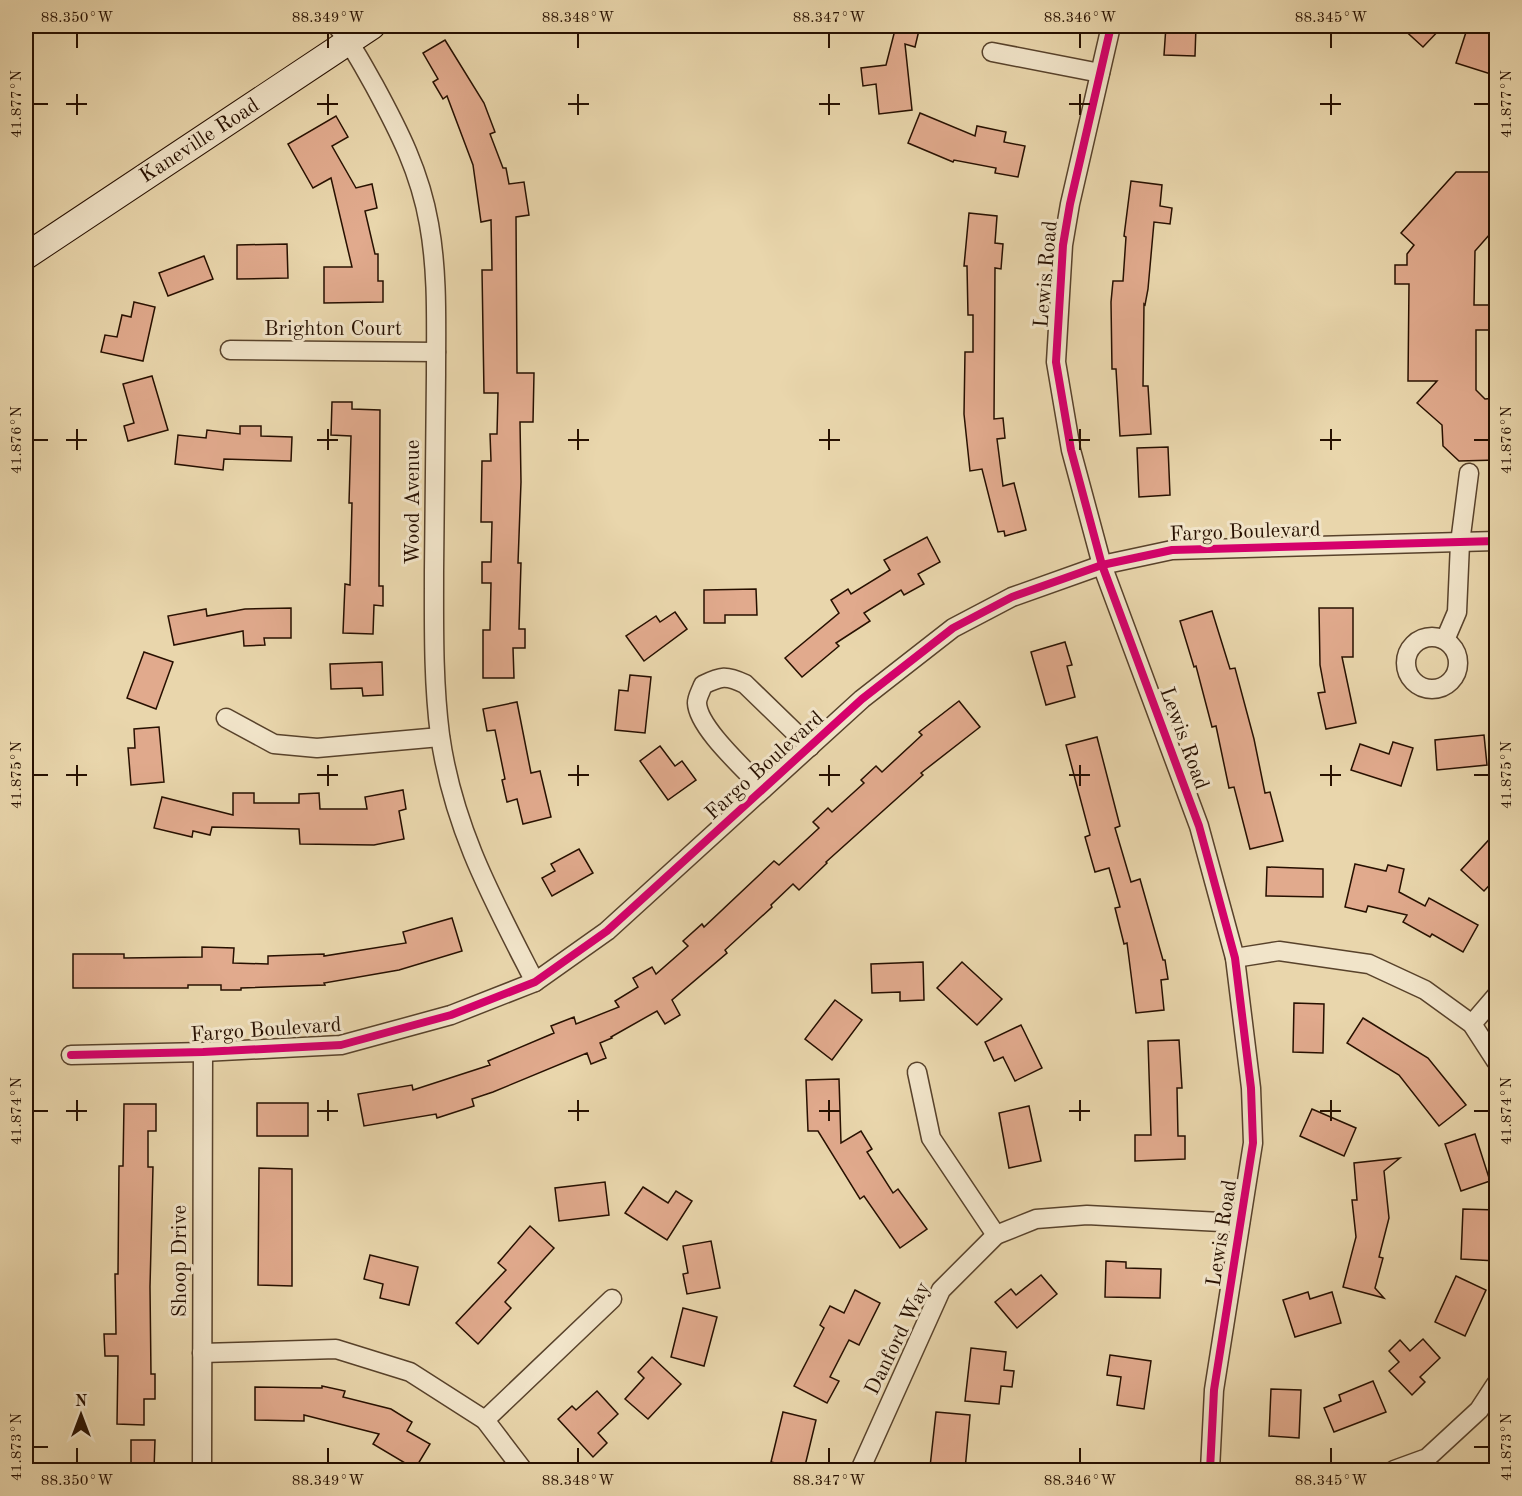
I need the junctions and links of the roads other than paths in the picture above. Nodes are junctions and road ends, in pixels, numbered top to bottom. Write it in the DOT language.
graph roads {
  1 [pos="372,26"];
  2 [pos="1111,26"];
  3 [pos="343,33"];
  4 [pos="992,52"];
  5 [pos="1100,73"];
  6 [pos="26,256"];
  7 [pos="230,351"];
  8 [pos="436,351"];
  9 [pos="1469,473"];
  10 [pos="1497,541"];
  11 [pos="1460,543"];
  12 [pos="1102,565"];
  13 [pos="1445,640"];
  14 [pos="226,718"];
  15 [pos="440,737"];
  16 [pos="810,747"];
  17 [pos="763,789"];
  18 [pos="1235,958"];
  19 [pos="535,982"];
  20 [pos="1497,996"];
  21 [pos="1472,1024"];
  22 [pos="203,1052"];
  23 [pos="71,1054"];
  24 [pos="1497,1061"];
  25 [pos="917,1072"];
  26 [pos="1240,1223"];
  27 [pos="996,1235"];
  28 [pos="612,1299"];
  29 [pos="202,1353"];
  30 [pos="1497,1384"];
  31 [pos="485,1420"];
  32 [pos="1431,1464"];
  33 [pos="202,1470"];
  34 [pos="523,1470"];
  35 [pos="860,1470"];
  36 [pos="1210,1470"];
  37 [pos="1394,1470"];
  1 -- 3 [label="main road, Kaneville Road"];
  2 -- 5 [label="street, Lewis Road"];
  3 -- 6 [label="main road, Kaneville Road"];
  3 -- 8 [label="street, Wood Avenue"];
  4 -- 5 [label="street"];
  5 -- 12 [label="street, Lewis Road"];
  7 -- 8 [label="street, Brighton Court"];
  8 -- 15 [label="street, Wood Avenue"];
  9 -- 11 [label="street"];
  10 -- 11 [label="street, Fargo Boulevard"];
  11 -- 12 [label="street, Fargo Boulevard"];
  11 -- 13 [label="street"];
  12 -- 16 [label="street, Fargo Boulevard"];
  12 -- 18 [label="street, Lewis Road"];
  14 -- 15 [label="street"];
  15 -- 19 [label="street, Wood Avenue"];
  16 -- 17 [label="street, Fargo Boulevard"];
  16 -- 17 [label="street"];
  17 -- 19 [label="street, Fargo Boulevard"];
  18 -- 21 [label="street"];
  18 -- 26 [label="street, Lewis Road"];
  19 -- 22 [label="street, Fargo Boulevard"];
  20 -- 21 [label="street"];
  21 -- 24 [label="street"];
  22 -- 23 [label="street, Fargo Boulevard"];
  22 -- 29 [label="street, Shoop Drive"];
  25 -- 27 [label="street"];
  26 -- 27 [label="street, Danford Way"];
  26 -- 36 [label="street, Lewis Road"];
  27 -- 35 [label="street, Danford Way"];
  28 -- 31 [label="street"];
  29 -- 31 [label="street"];
  29 -- 33 [label="street, Shoop Drive"];
  30 -- 32 [label="street"];
  31 -- 34 [label="street"];
  32 -- 37 [label="street"];
}
